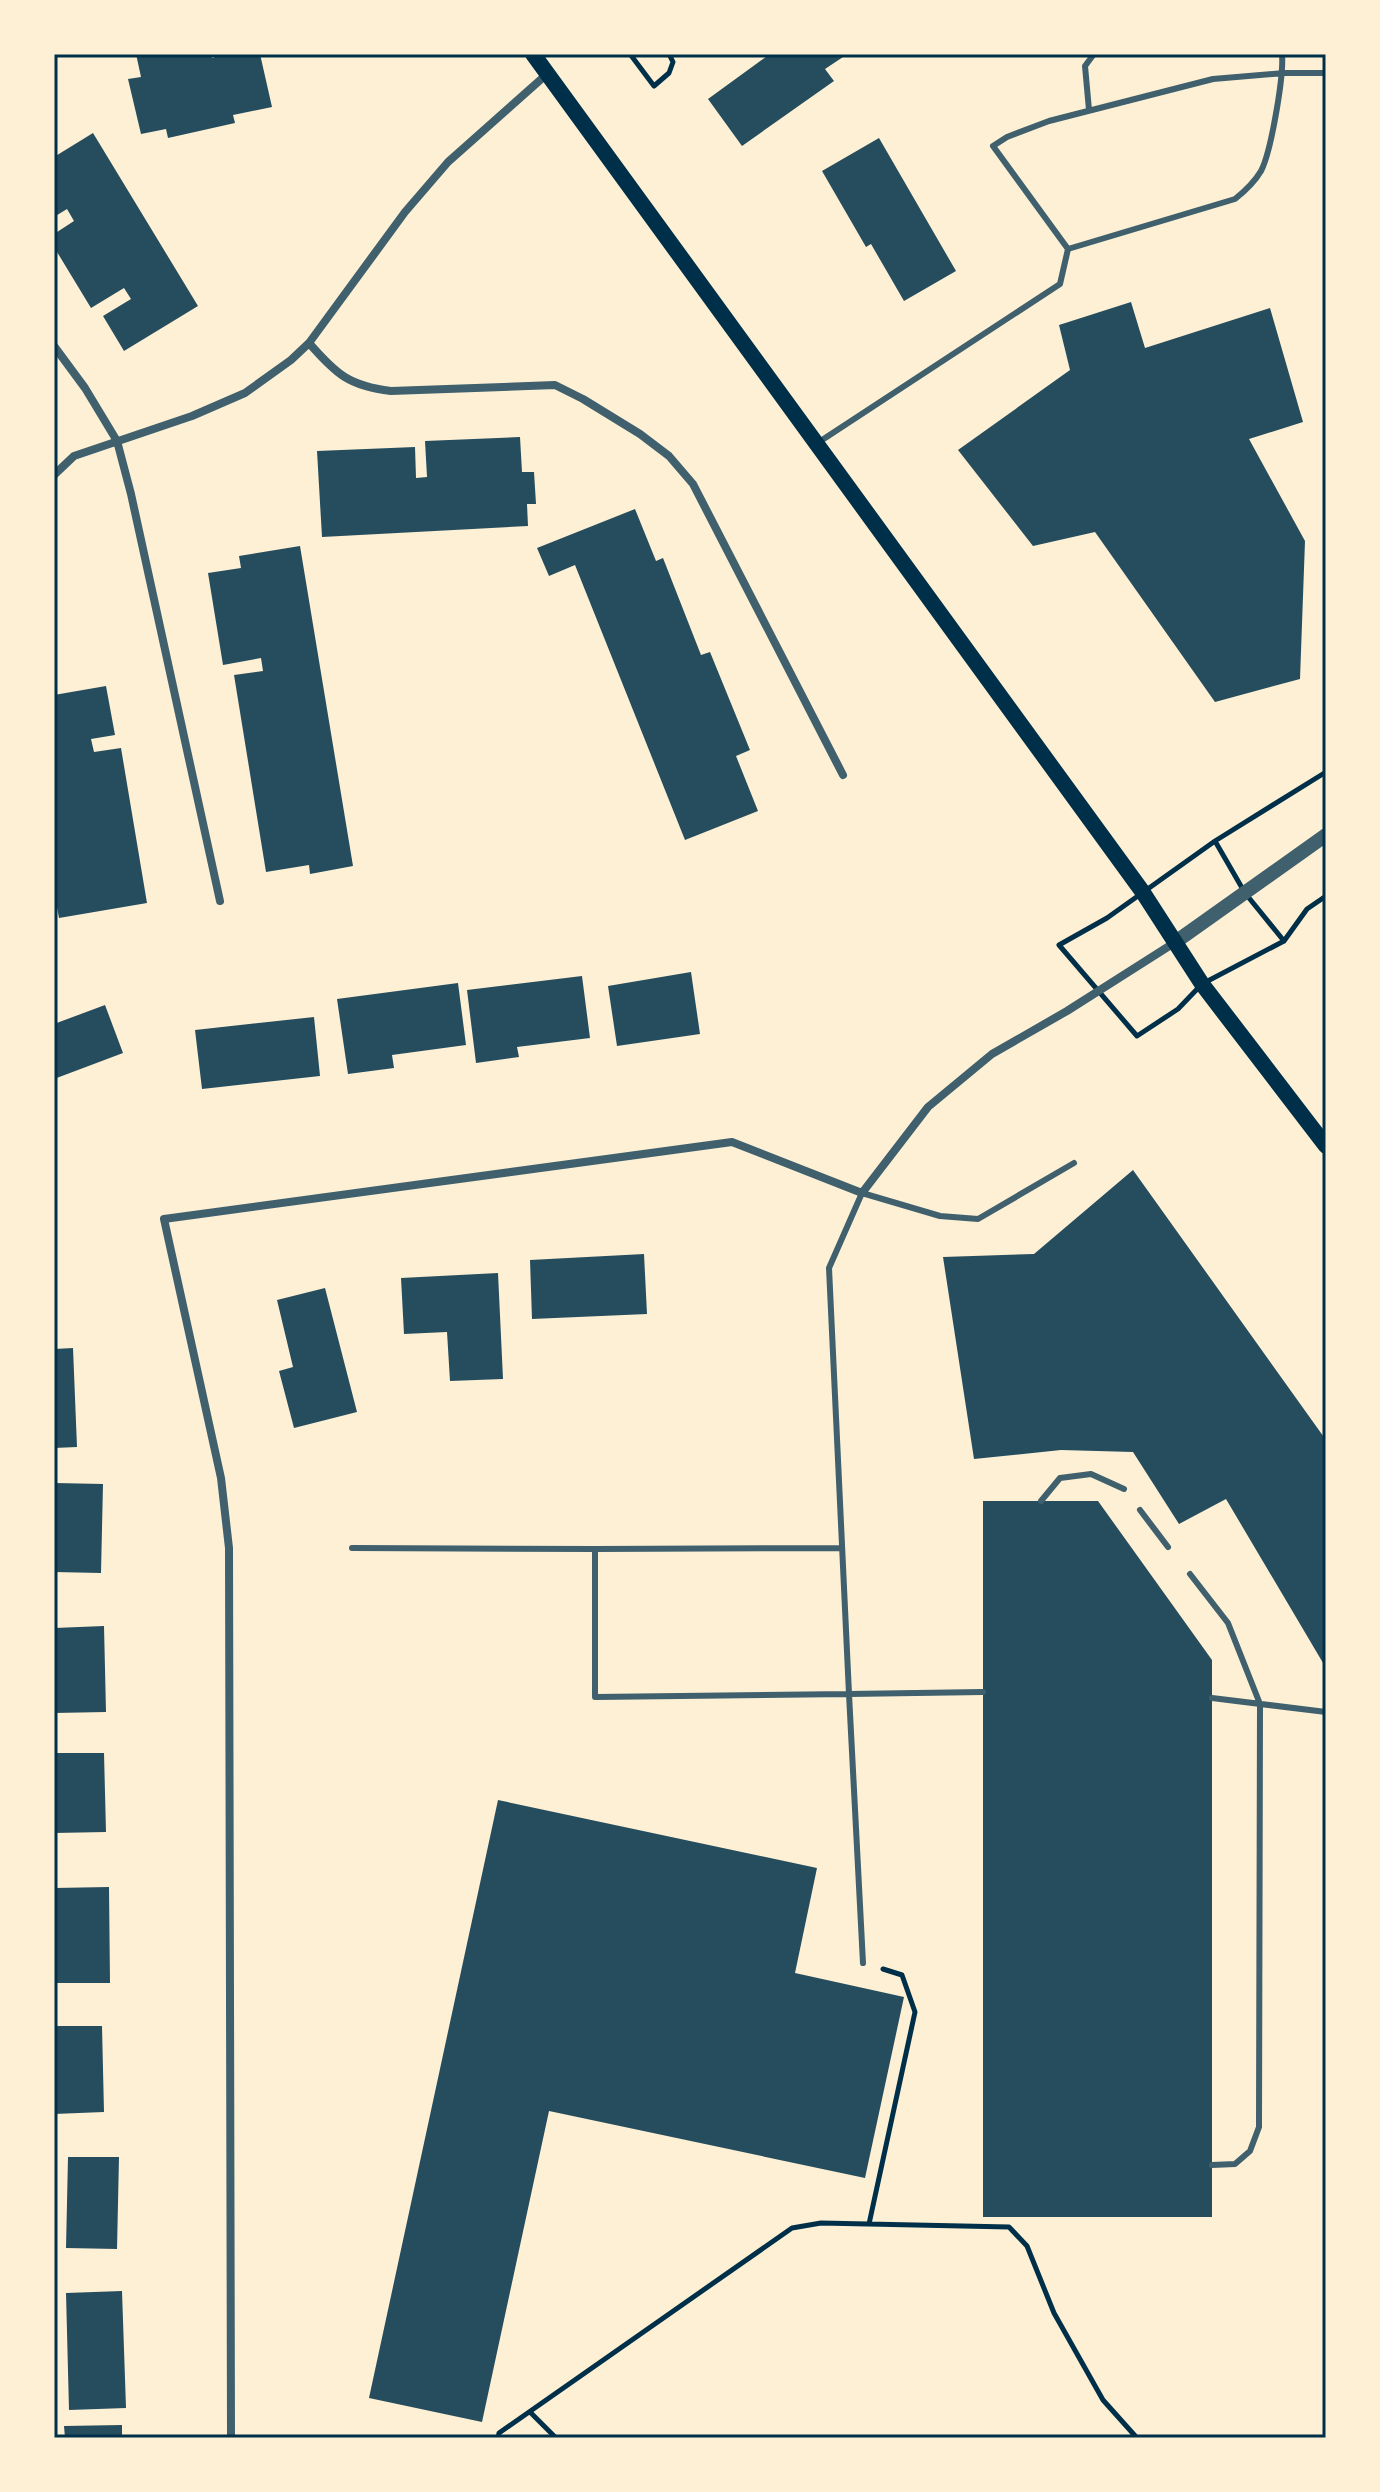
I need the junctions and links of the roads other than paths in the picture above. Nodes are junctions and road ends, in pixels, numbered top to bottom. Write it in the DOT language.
graph roads {
  1 [pos="533,54"];
  2 [pos="1094,54"];
  3 [pos="1282,54"];
  4 [pos="1284,73"];
  5 [pos="1326,73"];
  6 [pos="547,74"];
  7 [pos="1089,110"];
  8 [pos="1068,249"];
  9 [pos="309,343"];
  10 [pos="54,346"];
  11 [pos="117,441"];
  12 [pos="816,444"];
  13 [pos="54,475"];
  14 [pos="843,775"];
  15 [pos="1326,835"];
  16 [pos="220,901"];
  17 [pos="1174,943"];
  18 [pos="1326,1146"];
  19 [pos="1074,1163"];
  20 [pos="862,1193"];
  21 [pos="1124,1489"];
  22 [pos="1041,1501"];
  23 [pos="1140,1510"];
  24 [pos="1168,1547"];
  25 [pos="352,1548"];
  26 [pos="841,1548"];
  27 [pos="595,1549"];
  28 [pos="1190,1574"];
  29 [pos="983,1692"];
  30 [pos="849,1694"];
  31 [pos="1212,1698"];
  32 [pos="1260,1704"];
  33 [pos="1326,1712"];
  34 [pos="863,1963"];
  35 [pos="1212,2165"];
  36 [pos="231,2438"];
  1 -- 6 [label="main road"];
  2 -- 7 [label="lane"];
  3 -- 4 [label="lane"];
  4 -- 5 [label="lane"];
  4 -- 7 [label="lane"];
  4 -- 8 [label="lane"];
  6 -- 9 [label="street"];
  6 -- 12 [label="main road"];
  7 -- 8 [label="lane"];
  8 -- 12 [label="lane"];
  9 -- 11 [label="street"];
  9 -- 14 [label="street"];
  10 -- 11 [label="street"];
  11 -- 13 [label="street"];
  11 -- 16 [label="street"];
  12 -- 17 [label="main road"];
  15 -- 17 [label="street"];
  17 -- 18 [label="main road"];
  17 -- 20 [label="street"];
  19 -- 20 [label="lane"];
  20 -- 26 [label="lane"];
  20 -- 36 [label="street"];
  21 -- 22 [label="lane"];
  23 -- 24 [label="lane"];
  25 -- 27 [label="lane"];
  26 -- 27 [label="lane"];
  26 -- 30 [label="lane"];
  27 -- 30 [label="lane"];
  28 -- 32 [label="lane"];
  29 -- 30 [label="lane"];
  30 -- 34 [label="lane"];
  31 -- 32 [label="lane"];
  32 -- 33 [label="lane"];
  32 -- 35 [label="lane"];
}
